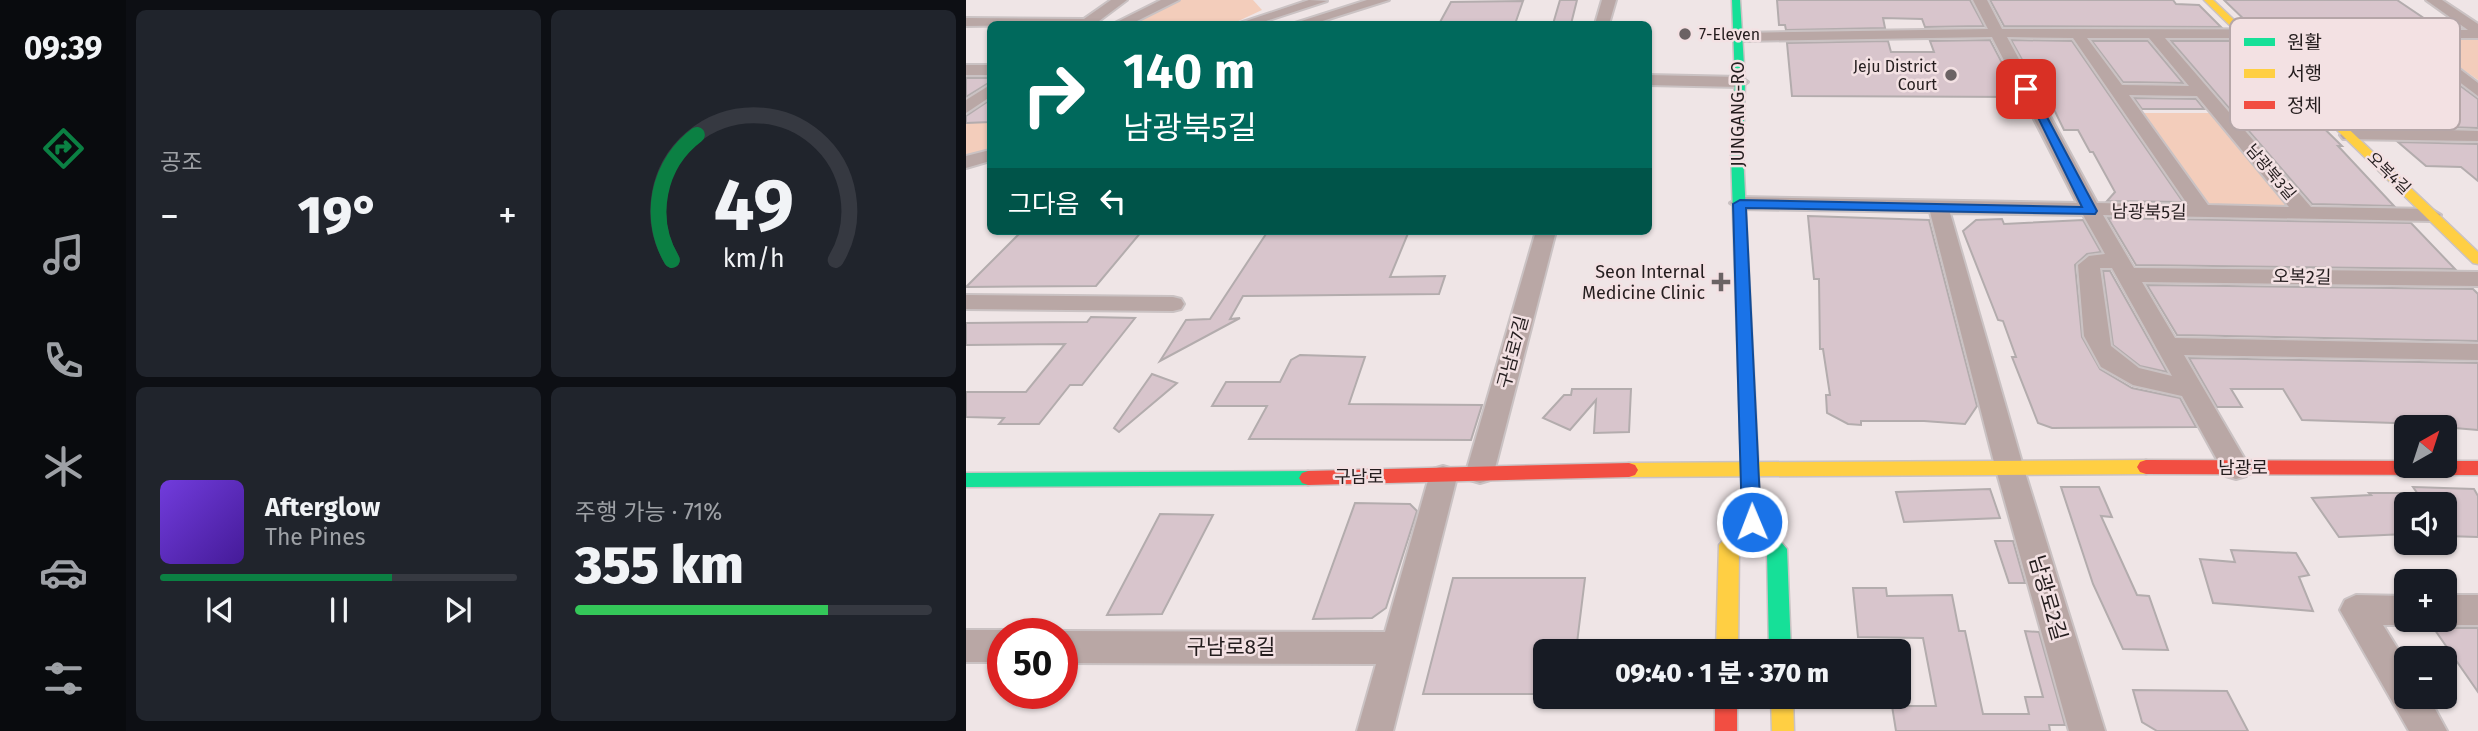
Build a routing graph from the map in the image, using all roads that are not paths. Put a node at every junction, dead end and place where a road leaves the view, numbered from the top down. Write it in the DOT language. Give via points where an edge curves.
graph roads {
  1 [pos="1120,0"];
  2 [pos="1172,0"];
  3 [pos="1324,0"];
  4 [pos="1382,0"];
  5 [pos="1609,0"];
  6 [pos="1736,0"];
  7 [pos="1980,0"];
  8 [pos="2208,0"];
  9 [pos="2433,0"];
  10 [pos="2446,9"];
  11 [pos="2478,9"];
  12 [pos="2459,18"];
  13 [pos="2460,19"];
  14 [pos="1092,21"];
  15 [pos="1126,21"];
  16 [pos="1254,21"];
  17 [pos="1309,21"];
  18 [pos="1603,21"];
  19 [pos="2230,21"];
  20 [pos="966,22"];
  21 [pos="987,22"];
  22 [pos="2076,32"];
  23 [pos="2460,32"];
  24 [pos="2478,32"];
  25 [pos="1995,33"];
  26 [pos="2154,34"];
  27 [pos="2230,35"];
  28 [pos="1739,37"];
  29 [pos="966,70"];
  30 [pos="987,70"];
  31 [pos="2460,77"];
  32 [pos="1652,80"];
  33 [pos="1740,82"];
  34 [pos="2117,90"];
  35 [pos="2203,91"];
  36 [pos="2478,91"];
  37 [pos="987,92"];
  38 [pos="966,108"];
  39 [pos="2230,123"];
  40 [pos="2236,130"];
  41 [pos="2344,130"];
  42 [pos="2435,130"];
  43 [pos="2349,135"];
  44 [pos="2440,135"];
  45 [pos="2478,136"];
  46 [pos="987,157"];
  47 [pos="966,162"];
  48 [pos="1740,204"];
  49 [pos="1939,207"];
  50 [pos="2091,211"];
  51 [pos="2204,213"];
  52 [pos="2306,214"];
  53 [pos="2431,215"];
  54 [pos="1545,235"];
  55 [pos="2478,260"];
  56 [pos="2123,268"];
  57 [pos="2478,279"];
  58 [pos="966,302"];
  59 [pos="1173,304"];
  60 [pos="2167,346"];
  61 [pos="2478,352"];
  62 [pos="2190,387"];
  63 [pos="2009,466"];
  64 [pos="1751,468"];
  65 [pos="2236,468"];
  66 [pos="2478,468"];
  67 [pos="1480,472"];
  68 [pos="1443,477"];
  69 [pos="966,480"];
  70 [pos="1752,522"];
  71 [pos="2394,610"];
  72 [pos="2457,610"];
  73 [pos="2478,610"];
  74 [pos="1727,639"];
  75 [pos="1780,639"];
  76 [pos="966,646"];
  77 [pos="987,646"];
  78 [pos="1078,647"];
  79 [pos="1399,648"];
  80 [pos="2394,673"];
  81 [pos="1726,709"];
  82 [pos="1782,709"];
  83 [pos="2416,709"];
  84 [pos="1375,731"];
  85 [pos="1726,731"];
  86 [pos="1783,731"];
  87 [pos="2087,731"];
  88 [pos="2429,731"];
  1 -- 14 [label="street"];
  2 -- 15 [label="street"];
  3 -- 16 [label="street"];
  4 -- 17 [label="street"];
  5 -- 18 [label="street"];
  6 -- 28 [label="main road, JUNGANG-RO"];
  7 -- 25 [label="street"];
  8 -- 19 [label="main road, 오복4길"];
  9 -- 10 [label="street"];
  10 -- 11 [label="street"];
  10 -- 12 [label="street"];
  13 -- 24 [label="street"];
  20 -- 21 [label="street"];
  22 -- 25 [label="street"];
  22 -- 26 [label="street"];
  22 -- 34 [label="street"];
  23 -- 24 [label="street"];
  25 -- 28 [label="street"];
  25 -- 50 [label="street"];
  26 -- 27 [label="street"];
  26 -- 35 [label="street, 남광북3길"];
  28 -- 33 [label="main road, JUNGANG-RO"];
  29 -- 30 [label="street"];
  31 -- 36 [label="street"];
  32 -- 33 [label="street"];
  33 -- 48 [label="main road, JUNGANG-RO"];
  34 -- 35 [label="street"];
  34 -- 51 [label="street"];
  35 -- 39 [label="street, 남광북3길"];
  37 -- 38 [label="street"];
  40 -- 52 [label="street, 남광북3길"];
  41 -- 43 [label="main road, 오복4길"];
  42 -- 44 [label="street"];
  43 -- 44 [label="street"];
  43 -- 53 [label="main road, 오복4길"];
  44 -- 45 [label="street"];
  46 -- 47 [label="street"];
  48 -- 49 [label="street, 남광북5길"];
  48 -- 64 [label="main road, JUNGANG-RO"];
  49 -- 50 [label="street, 남광북5길"];
  49 -- 63 [label="street"];
  50 -- 51 [label="street, 남광북5길"];
  50 -- 56 [label="street"];
  51 -- 52 [label="street, 남광북5길"];
  52 -- 53 [label="street, 남광북5길"];
  53 -- 55 [label="main road, 오복4길"];
  54 -- 67 [label="street, 구남로7길"];
  56 -- 57 [label="street, 오복2길"];
  56 -- 60 [label="street"];
  56 -- 62 [label="street, 오복2길" via="2097,261 2089,265 2101,350 2143,380"];
  58 -- 59 [label="street"];
  60 -- 61 [label="street"];
  60 -- 62 [label="street"];
  62 -- 65 [label="street"];
  63 -- 64 [label="main road, 남광로"];
  63 -- 65 [label="main road, 남광로"];
  63 -- 87 [label="street, 남광로2길"];
  64 -- 67 [label="main road, 구남로"];
  64 -- 70 [label="main road, JUNGANG-RO"];
  65 -- 66 [label="main road, 남광로"];
  67 -- 68 [label="main road, 구남로"];
  68 -- 69 [label="main road, 구남로"];
  68 -- 79 [label="street"];
  70 -- 74 [label="main road" via="1729,545"];
  70 -- 75 [label="main road" via="1777,549"];
  71 -- 80 [label="street" via="2356,610"];
  72 -- 73 [label="street"];
  76 -- 77 [label="street"];
  78 -- 79 [label="street, 구남로8길"];
  79 -- 84 [label="street"];
  81 -- 85 [label="main road"];
  82 -- 86 [label="main road"];
  83 -- 88 [label="street"];
}
